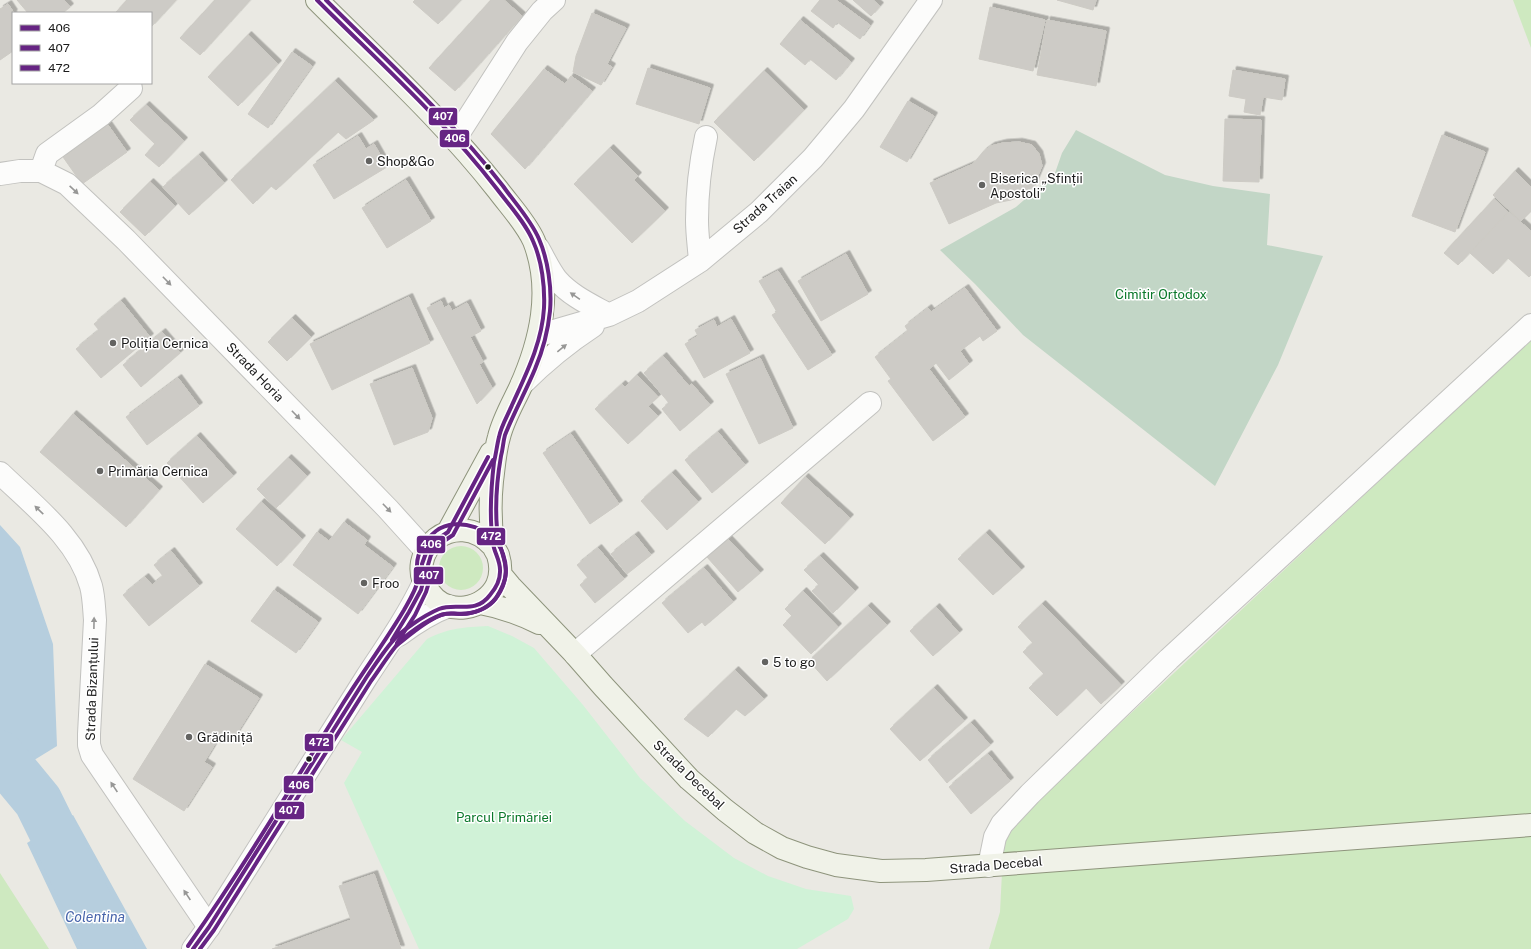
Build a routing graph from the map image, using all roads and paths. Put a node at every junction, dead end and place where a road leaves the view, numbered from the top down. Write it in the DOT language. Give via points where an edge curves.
graph roads {
  1 [pos="317,0"];
  2 [pos="554,0"];
  3 [pos="932,0"];
  4 [pos="131,88"];
  5 [pos="706,137"];
  6 [pos="455,139"];
  7 [pos="41,171"];
  8 [pos="0,174"];
  9 [pos="533,240"];
  10 [pos="700,261"];
  11 [pos="609,315"];
  12 [pos="1531,325"];
  13 [pos="540,334"];
  14 [pos="522,384"];
  15 [pos="870,403"];
  16 [pos="499,436"];
  17 [pos="0,473"];
  18 [pos="448,532"];
  19 [pos="493,546"];
  20 [pos="426,551"];
  21 [pos="500,574"];
  22 [pos="424,582"];
  23 [pos="480,603"];
  24 [pos="449,606"];
  25 [pos="557,634"];
  26 [pos="392,640"];
  27 [pos="576,654"];
  28 [pos="1531,825"];
  29 [pos="989,866"];
  30 [pos="209,927"];
  31 [pos="193,949"];
  1 -- 6 [label="main road"];
  2 -- 6 [label="street" via="517,42"];
  3 -- 10 [label="street, Strada Traian" via="854,109 813,158 759,212"];
  4 -- 7 [label="street" via="101,115 47,154"];
  5 -- 10 [label="street" via="700,164 697,206"];
  6 -- 9 [label="main road" via="518,216"];
  7 -- 8 [label="street"];
  7 -- 20 [label="street, Strada Horia, one-way" via="67,184 126,240"];
  11 -- 9 [label="street, one-way" via="569,291 557,280"];
  9 -- 13 [label="main road" via="543,283 544,308"];
  10 -- 11 [label="street, Strada Traian" via="638,301"];
  11 -- 13 [label="street, Strada Traian"];
  14 -- 11 [label="street, one-way" via="544,362"];
  12 -- 29 [label="street" via="1168,660 1030,794 1002,824 995,837"];
  13 -- 14 [label="main road"];
  14 -- 16 [label="main road"];
  15 -- 27 [label="street"];
  16 -- 18 [label="main road"];
  16 -- 19 [label="main road" via="492,481"];
  30 -- 17 [label="street, Strada Bizanțului, one-way" via="92,755 89,734 95,620 94,601 85,570 74,550 54,524"];
  18 -- 19 [label="main road" via="457,530 476,533"];
  18 -- 20 [label="main road" via="439,536"];
  19 -- 21 [label="main road" via="500,563"];
  20 -- 22 [label="main road" via="422,571"];
  21 -- 23 [label="main road" via="494,591"];
  21 -- 25 [label="main road, Strada Decebal"];
  22 -- 24 [label="main road" via="435,598"];
  22 -- 26 [label="street"];
  23 -- 24 [label="main road" via="472,607"];
  23 -- 25 [label="main road, Strada Decebal" via="514,611"];
  24 -- 26 [label="street" via="422,618"];
  25 -- 27 [label="main road, Strada Decebal"];
  26 -- 30 [label="street"];
  27 -- 29 [label="main road, Strada Decebal" via="689,779 725,810 782,848 836,865 881,871"];
  28 -- 29 [label="main road, Strada Decebal"];
  30 -- 31 [label="street"];
}
